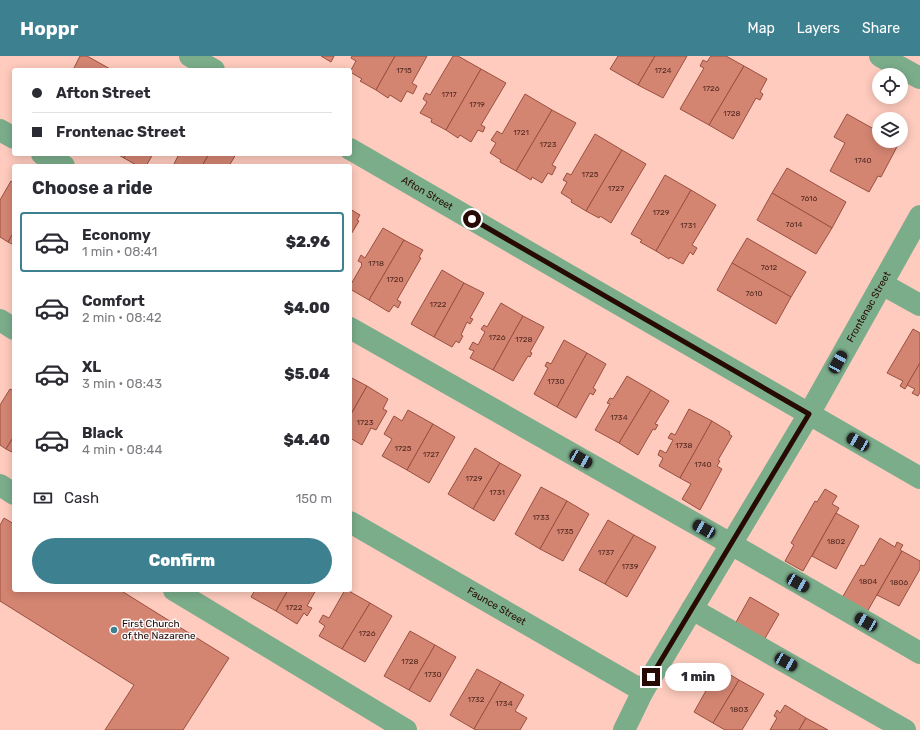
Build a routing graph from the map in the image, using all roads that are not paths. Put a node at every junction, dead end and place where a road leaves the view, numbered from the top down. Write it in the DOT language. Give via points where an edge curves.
graph roads {
  1 [pos="190,56"];
  2 [pos="880,56"];
  3 [pos="211,68"];
  4 [pos="920,78"];
  5 [pos="0,130"];
  6 [pos="12,137"];
  7 [pos="352,150"];
  8 [pos="46,156"];
  9 [pos="60,164"];
  10 [pos="920,216"];
  11 [pos="882,284"];
  12 [pos="920,305"];
  13 [pos="0,320"];
  14 [pos="12,327"];
  15 [pos="352,329"];
  16 [pos="809,414"];
  17 [pos="920,478"];
  18 [pos="0,485"];
  19 [pos="12,493"];
  20 [pos="352,523"];
  21 [pos="731,544"];
  22 [pos="177,592"];
  23 [pos="692,609"];
  24 [pos="920,653"];
  25 [pos="643,691"];
  26 [pos="406,730"];
  27 [pos="624,730"];
  28 [pos="905,730"];
  1 -- 3 [label="street"];
  2 -- 4 [label="street"];
  5 -- 6 [label="street"];
  7 -- 16 [label="street, Afton Street"];
  8 -- 9 [label="street"];
  10 -- 11 [label="street, Frontenac Street"];
  11 -- 12 [label="street"];
  11 -- 16 [label="street, Frontenac Street"];
  13 -- 14 [label="street"];
  15 -- 21 [label="street"];
  16 -- 17 [label="street, Afton Street"];
  16 -- 21 [label="street, Frontenac Street"];
  18 -- 19 [label="street"];
  20 -- 25 [label="street, Faunce Street"];
  21 -- 23 [label="street, Frontenac Street"];
  21 -- 24 [label="street"];
  22 -- 26 [label="street"];
  23 -- 25 [label="street, Frontenac Street"];
  23 -- 28 [label="street"];
  25 -- 27 [label="street, Frontenac Street"];
}
